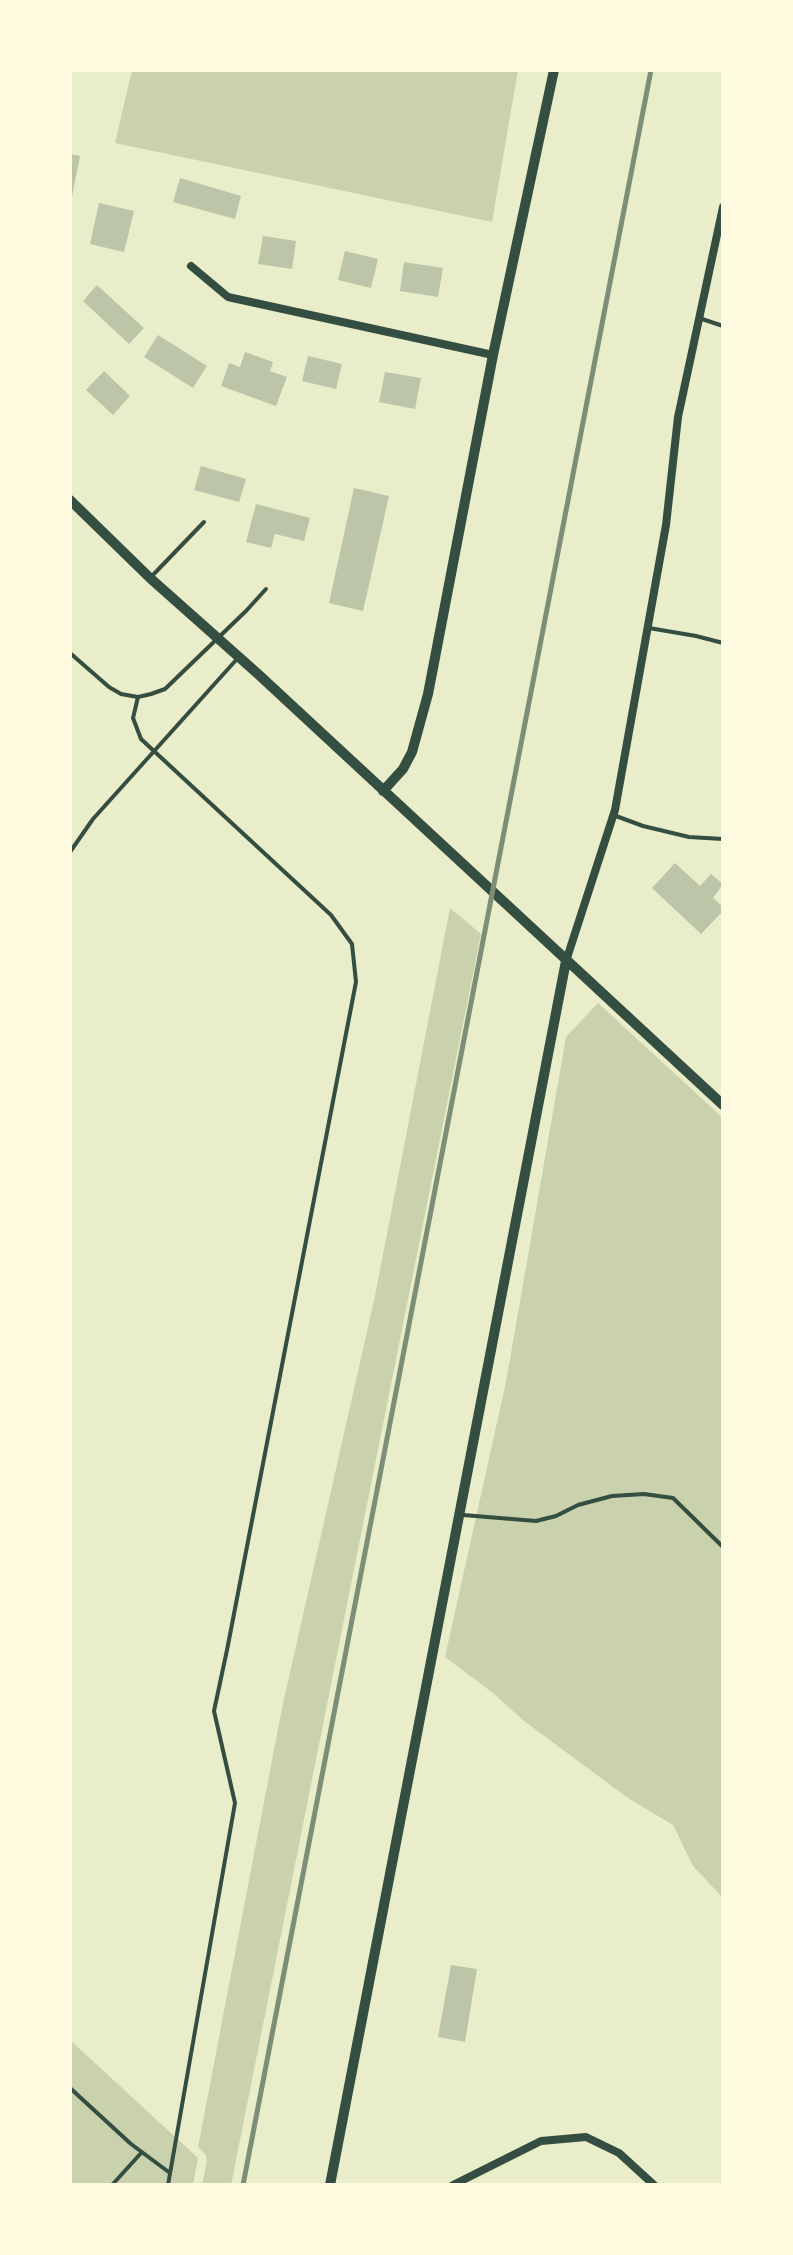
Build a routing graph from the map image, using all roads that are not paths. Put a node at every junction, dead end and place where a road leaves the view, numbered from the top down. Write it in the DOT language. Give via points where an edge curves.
graph roads {
  1 [pos="554,70"];
  2 [pos="723,207"];
  3 [pos="192,266"];
  4 [pos="700,318"];
  5 [pos="723,326"];
  6 [pos="493,356"];
  7 [pos="70,500"];
  8 [pos="204,522"];
  9 [pos="150,578"];
  10 [pos="266,589"];
  11 [pos="647,628"];
  12 [pos="216,637"];
  13 [pos="723,643"];
  14 [pos="70,653"];
  15 [pos="239,657"];
  16 [pos="138,697"];
  17 [pos="154,750"];
  18 [pos="383,790"];
  19 [pos="614,815"];
  20 [pos="723,839"];
  21 [pos="70,852"];
  22 [pos="566,961"];
  23 [pos="723,1105"];
  24 [pos="458,1515"];
  25 [pos="723,1546"];
  26 [pos="70,2088"];
  27 [pos="142,2152"];
  28 [pos="170,2172"];
  29 [pos="112,2185"];
  30 [pos="168,2185"];
  31 [pos="330,2185"];
  32 [pos="452,2185"];
  33 [pos="654,2185"];
  1 -- 6 [label="street"];
  2 -- 4 [label="street"];
  3 -- 6 [label="street" via="228,298"];
  4 -- 5 [label="lane"];
  4 -- 11 [label="street" via="678,417"];
  6 -- 18 [label="street" via="428,694 412,752"];
  7 -- 9 [label="street"];
  8 -- 9 [label="lane"];
  9 -- 12 [label="street"];
  10 -- 12 [label="lane"];
  11 -- 13 [label="lane"];
  11 -- 19 [label="street"];
  12 -- 15 [label="street"];
  12 -- 16 [label="lane" via="165,689"];
  14 -- 16 [label="lane" via="109,687"];
  15 -- 17 [label="lane"];
  15 -- 18 [label="street"];
  16 -- 17 [label="lane" via="136,728"];
  17 -- 21 [label="lane"];
  17 -- 28 [label="lane" via="331,915 352,944 356,982 214,1711 236,1802"];
  18 -- 22 [label="street"];
  19 -- 20 [label="lane" via="689,837"];
  19 -- 22 [label="street"];
  22 -- 23 [label="street"];
  22 -- 24 [label="street"];
  24 -- 25 [label="lane" via="536,1521 612,1496 644,1494 673,1498"];
  24 -- 31 [label="street"];
  26 -- 27 [label="lane"];
  27 -- 28 [label="lane"];
  27 -- 29 [label="lane"];
  28 -- 30 [label="lane"];
  32 -- 33 [label="street" via="541,2141 586,2137 619,2153"];
}
